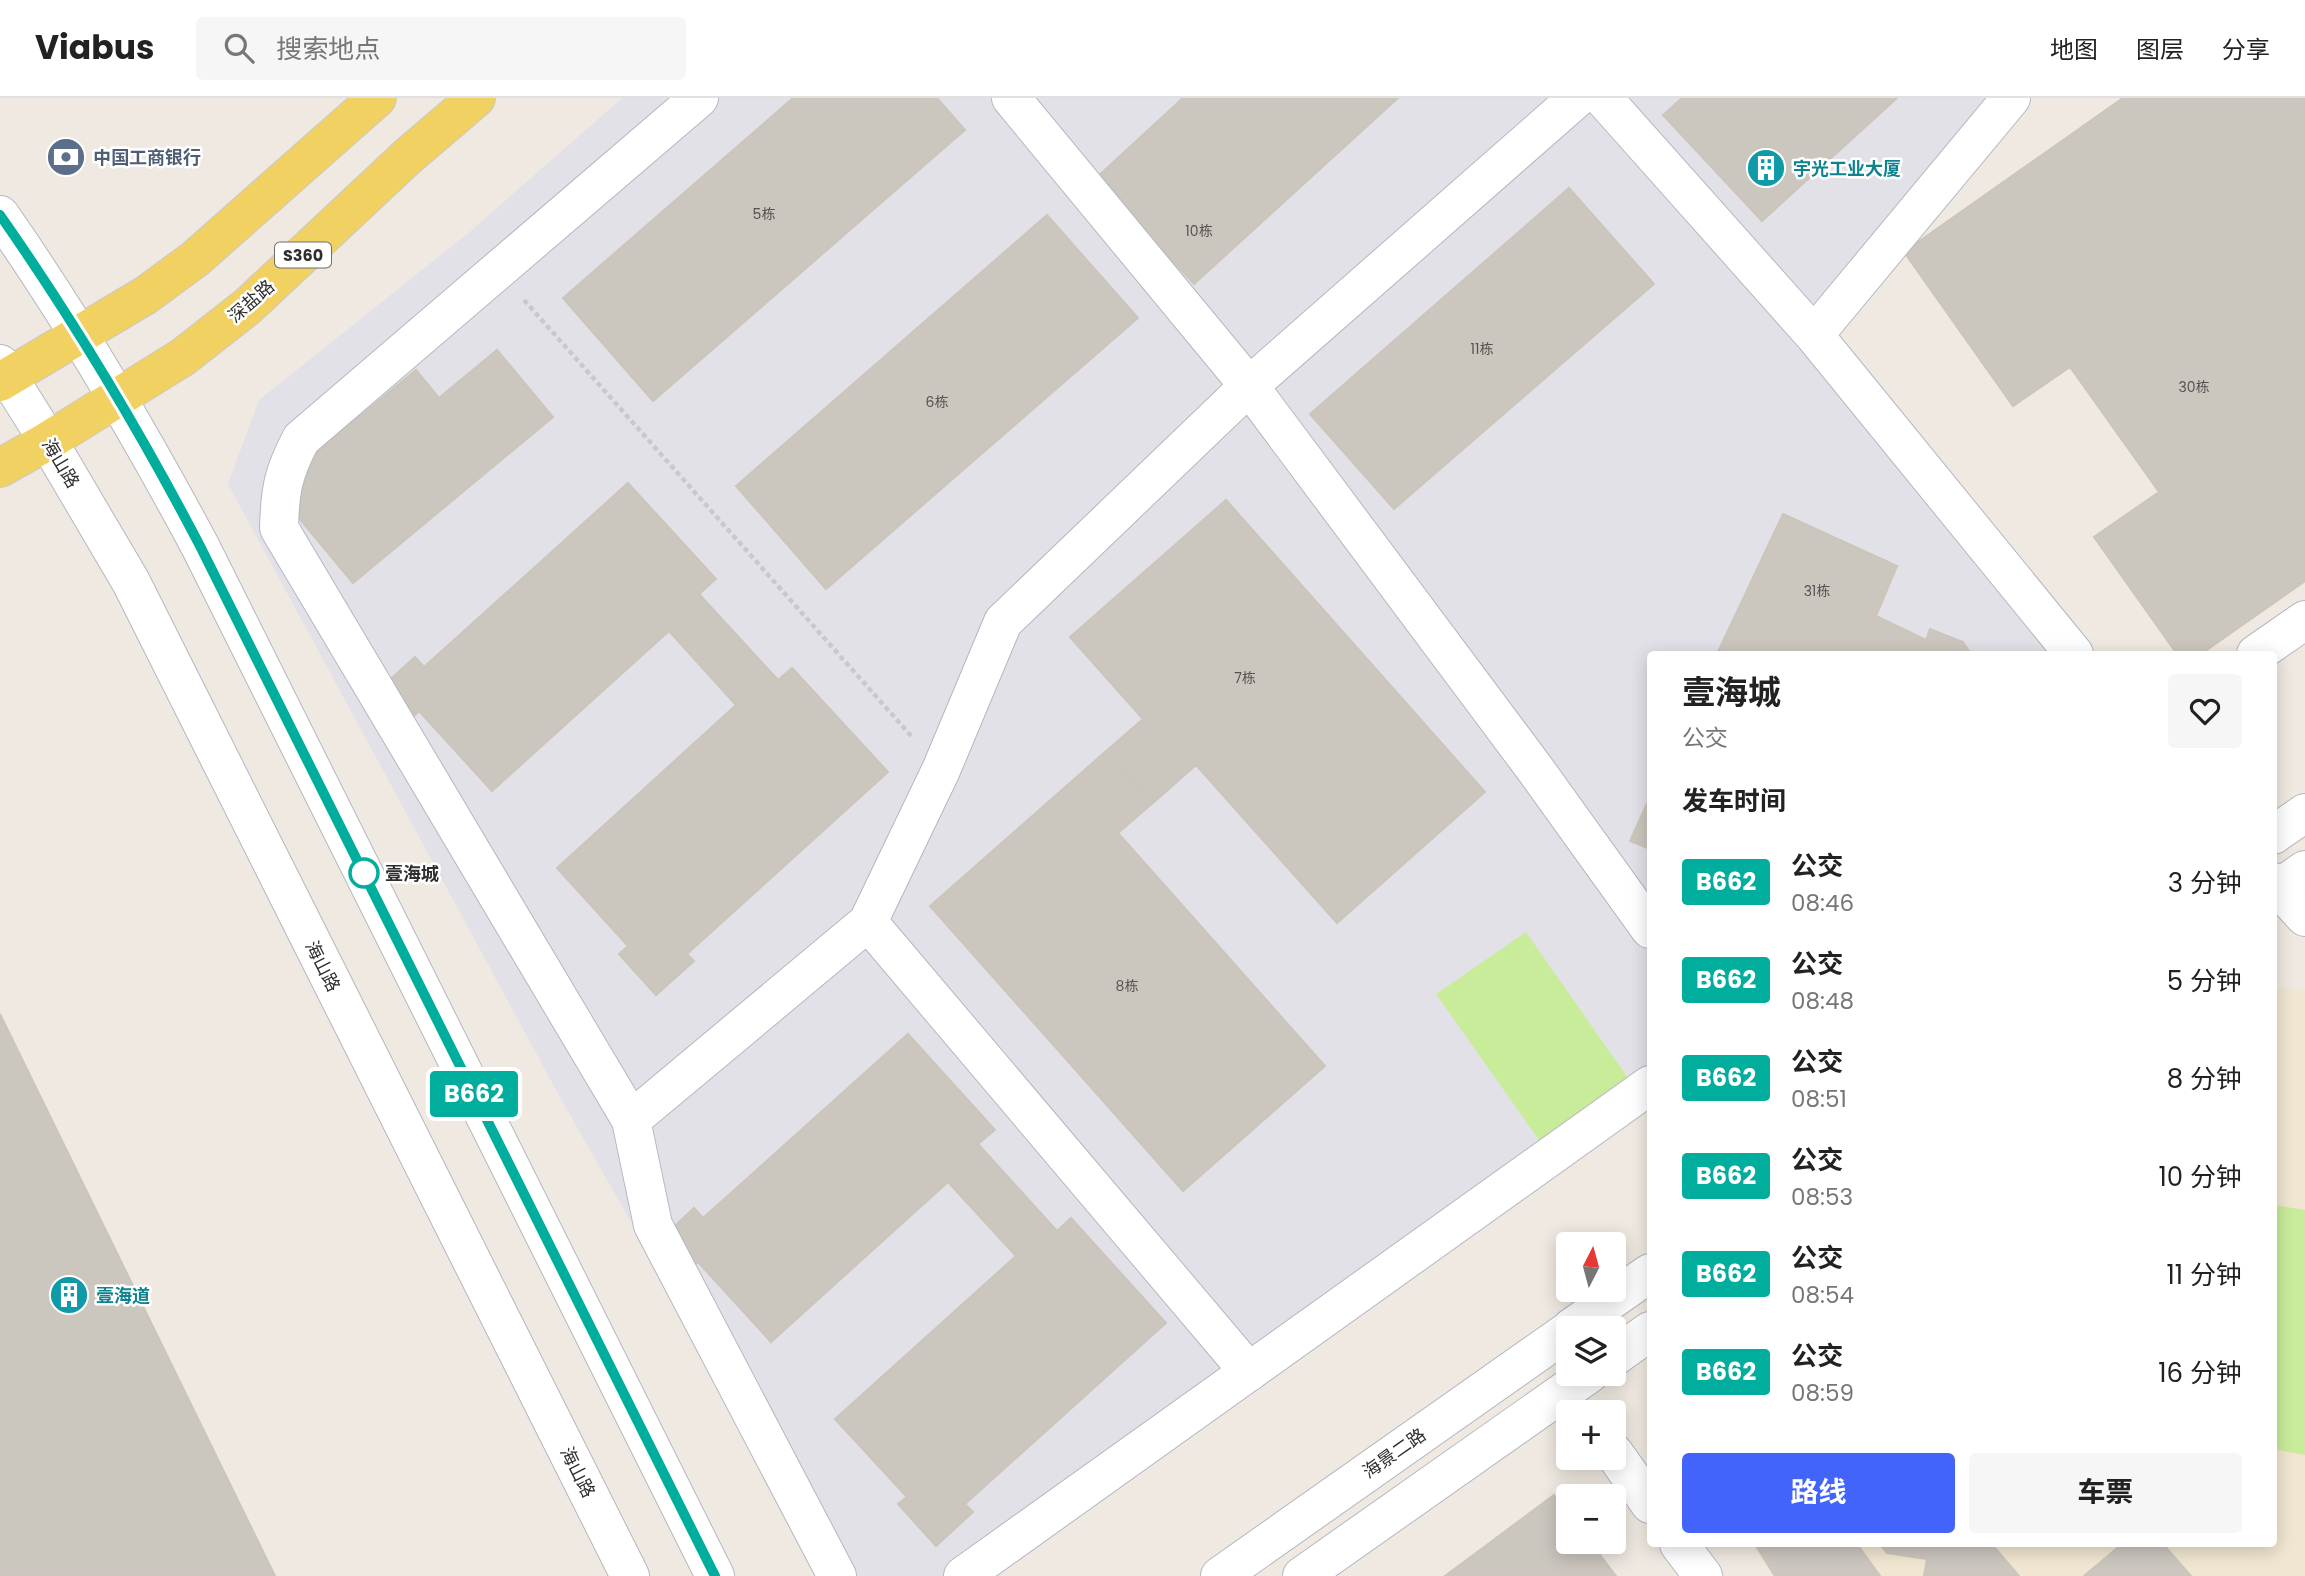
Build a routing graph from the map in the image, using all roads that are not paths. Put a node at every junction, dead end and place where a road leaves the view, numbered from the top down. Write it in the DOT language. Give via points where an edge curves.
graph roads {
  1 [pos="377,98"];
  2 [pos="475,98"];
  3 [pos="699,98"];
  4 [pos="1011,98"];
  5 [pos="1577,98"];
  6 [pos="1603,98"];
  7 [pos="2011,98"];
  8 [pos="0,215"];
  9 [pos="79,335"];
  10 [pos="1814,335"];
  11 [pos="3,374"];
  12 [pos="1249,386"];
  13 [pos="118,397"];
  14 [pos="48,441"];
  15 [pos="0,468"];
  16 [pos="2305,620"];
  17 [pos="2072,651"];
  18 [pos="2260,651"];
  19 [pos="2305,813"];
  20 [pos="2277,832"];
  21 [pos="2283,883"];
  22 [pos="2305,917"];
  23 [pos="868,922"];
  24 [pos="1647,925"];
  25 [pos="1647,1087"];
  26 [pos="631,1120"];
  27 [pos="1647,1275"];
  28 [pos="1589,1316"];
  29 [pos="1647,1333"];
  30 [pos="1556,1339"];
  31 [pos="1626,1348"];
  32 [pos="1249,1372"];
  33 [pos="1580,1392"];
  34 [pos="1626,1470"];
  35 [pos="1647,1500"];
  36 [pos="1681,1547"];
  37 [pos="630,1576"];
  38 [pos="715,1576"];
  39 [pos="837,1576"];
  40 [pos="963,1576"];
  41 [pos="1220,1576"];
  42 [pos="1302,1576"];
  43 [pos="1703,1576"];
  1 -- 9 [label="main road" via="195,258 146,295"];
  2 -- 13 [label="main road, 深盐路 / S360" via="248,306 183,357"];
  3 -- 26 [label="street" via="301,439 287,466 280,498 279,528"];
  4 -- 12 [label="street"];
  5 -- 12 [label="street"];
  6 -- 10 [label="street"];
  7 -- 10 [label="street"];
  8 -- 9 [label="street"];
  9 -- 11 [label="main road"];
  9 -- 13 [label="street"];
  10 -- 17 [label="street"];
  11 -- 14 [label="street, 海山路"];
  12 -- 23 [label="street" via="1003,622 942,770"];
  12 -- 24 [label="street"];
  13 -- 14 [label="main road, 深盐路 / S360"];
  13 -- 38 [label="street" via="206,558"];
  14 -- 15 [label="main road, 深盐路 / S360"];
  14 -- 37 [label="street, 海山路" via="131,582"];
  16 -- 18 [label="street"];
  19 -- 20 [label="street"];
  21 -- 22 [label="street"];
  23 -- 26 [label="street"];
  23 -- 32 [label="street"];
  25 -- 32 [label="street"];
  26 -- 39 [label="street" via="653,1225"];
  27 -- 28 [label="street, 海景二路"];
  29 -- 31 [label="street"];
  30 -- 41 [label="street, 海景二路"];
  32 -- 40 [label="street"];
  33 -- 42 [label="street"];
  34 -- 35 [label="street"];
  36 -- 43 [label="street"];
}
